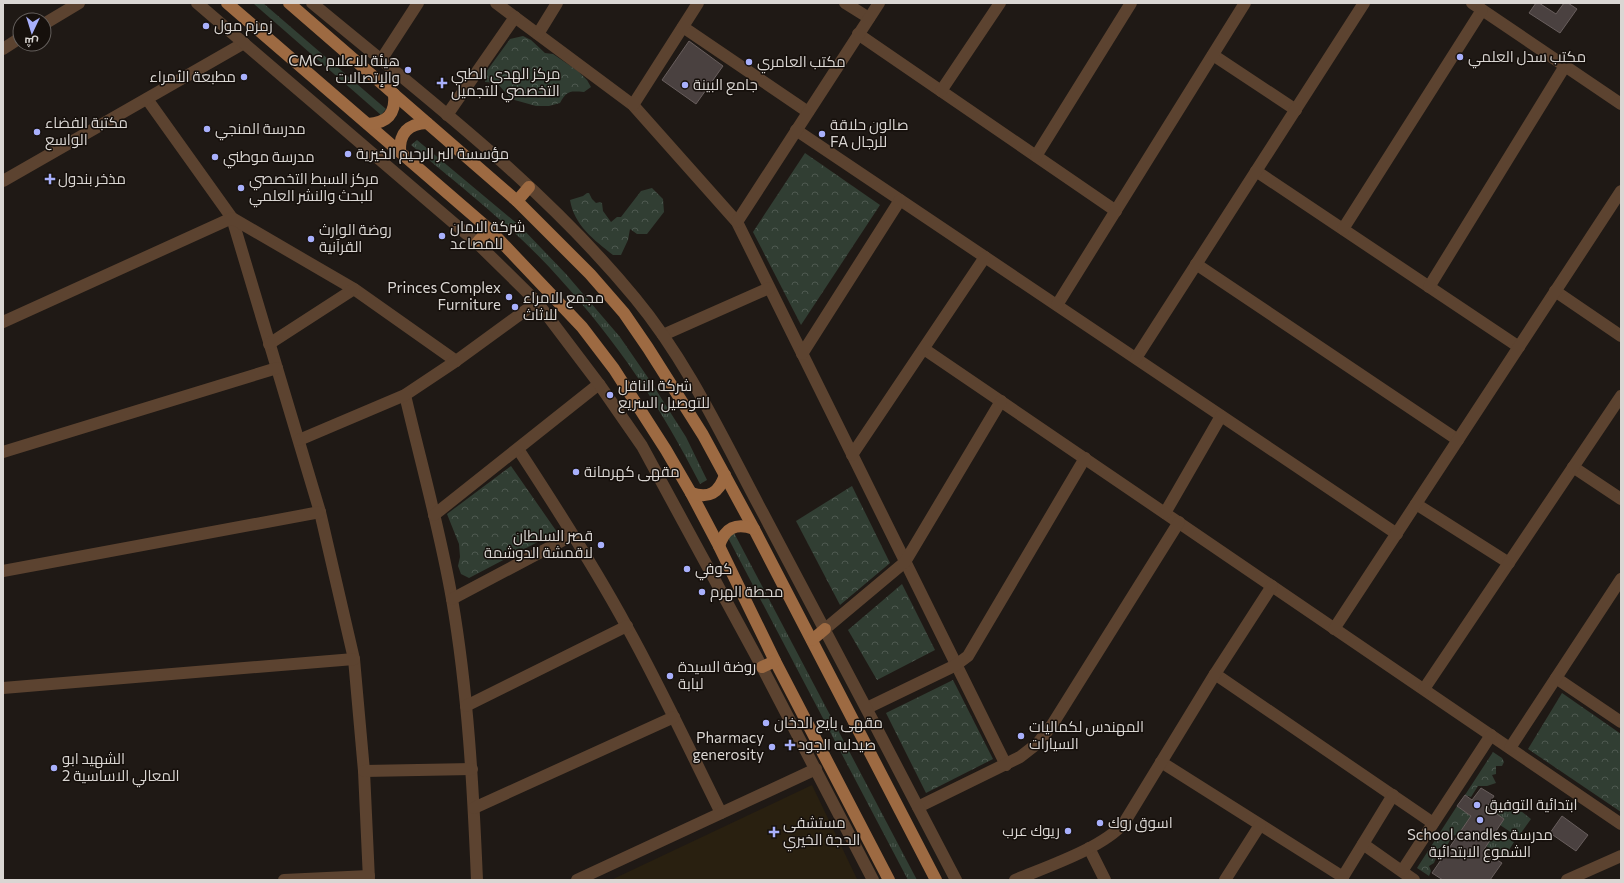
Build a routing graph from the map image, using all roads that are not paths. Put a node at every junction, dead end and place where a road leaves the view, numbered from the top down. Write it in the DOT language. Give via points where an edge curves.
graph roads {
  1 [pos="79,3"];
  2 [pos="197,3"];
  3 [pos="227,3"];
  4 [pos="312,3"];
  5 [pos="418,3"];
  6 [pos="496,3"];
  7 [pos="557,3"];
  8 [pos="698,3"];
  9 [pos="845,3"];
  10 [pos="879,3"];
  11 [pos="1000,3"];
  12 [pos="1131,3"];
  13 [pos="1245,3"];
  14 [pos="1364,3"];
  15 [pos="293,6"];
  16 [pos="1477,6"];
  17 [pos="516,17"];
  18 [pos="869,18"];
  19 [pos="52,19"];
  20 [pos="683,26"];
  21 [pos="538,34"];
  22 [pos="858,34"];
  23 [pos="12,43"];
  24 [pos="244,44"];
  25 [pos="3,49"];
  26 [pos="1213,55"];
  27 [pos="381,60"];
  28 [pos="1566,66"];
  29 [pos="941,91"];
  30 [pos="394,94"];
  31 [pos="147,99"];
  32 [pos="1621,104"];
  33 [pos="633,105"];
  34 [pos="1296,110"];
  35 [pos="808,112"];
  36 [pos="447,115"];
  37 [pos="427,123"];
  38 [pos="368,124"];
  39 [pos="796,130"];
  40 [pos="400,152"];
  41 [pos="1036,156"];
  42 [pos="1256,171"];
  43 [pos="5,175"];
  44 [pos="530,187"];
  45 [pos="1621,191"];
  46 [pos="900,200"];
  47 [pos="517,201"];
  48 [pos="1617,206"];
  49 [pos="1116,211"];
  50 [pos="232,218"];
  51 [pos="737,222"];
  52 [pos="489,229"];
  53 [pos="1343,229"];
  54 [pos="476,243"];
  55 [pos="985,257"];
  56 [pos="1196,264"];
  57 [pos="1429,287"];
  58 [pos="769,288"];
  59 [pos="354,289"];
  60 [pos="1555,291"];
  61 [pos="537,302"];
  62 [pos="1056,305"];
  63 [pos="3,322"];
  64 [pos="663,335"];
  65 [pos="1621,336"];
  66 [pos="269,344"];
  67 [pos="1519,347"];
  68 [pos="924,348"];
  69 [pos="802,354"];
  70 [pos="1136,358"];
  71 [pos="456,362"];
  72 [pos="277,368"];
  73 [pos="599,384"];
  74 [pos="405,395"];
  75 [pos="1621,396"];
  76 [pos="1001,401"];
  77 [pos="1221,416"];
  78 [pos="299,440"];
  79 [pos="1458,440"];
  80 [pos="518,449"];
  81 [pos="3,452"];
  82 [pos="852,455"];
  83 [pos="1085,458"];
  84 [pos="1573,467"];
  85 [pos="725,475"];
  86 [pos="690,493"];
  87 [pos="1621,499"];
  88 [pos="1416,504"];
  89 [pos="320,512"];
  90 [pos="1165,513"];
  91 [pos="434,516"];
  92 [pos="1179,522"];
  93 [pos="754,529"];
  94 [pos="1397,534"];
  95 [pos="573,535"];
  96 [pos="719,546"];
  97 [pos="905,562"];
  98 [pos="1509,563"];
  99 [pos="3,571"];
  100 [pos="1621,579"];
  101 [pos="1272,586"];
  102 [pos="1617,594"];
  103 [pos="452,599"];
  104 [pos="627,626"];
  105 [pos="825,629"];
  106 [pos="1334,629"];
  107 [pos="812,640"];
  108 [pos="354,659"];
  109 [pos="775,661"];
  110 [pos="956,665"];
  111 [pos="762,667"];
  112 [pos="1215,674"];
  113 [pos="1556,678"];
  114 [pos="3,688"];
  115 [pos="1424,690"];
  116 [pos="466,706"];
  117 [pos="867,708"];
  118 [pos="674,717"];
  119 [pos="1621,722"];
  120 [pos="1491,735"];
  121 [pos="1510,748"];
  122 [pos="1161,762"];
  123 [pos="1006,765"];
  124 [pos="472,769"];
  125 [pos="816,769"];
  126 [pos="364,771"];
  127 [pos="1393,795"];
  128 [pos="918,807"];
  129 [pos="474,808"];
  130 [pos="721,813"];
  131 [pos="1433,823"];
  132 [pos="1621,824"];
  133 [pos="1260,825"];
  134 [pos="1363,844"];
  135 [pos="1089,848"];
  136 [pos="1621,856"];
  137 [pos="1402,871"];
  138 [pos="369,878"];
  139 [pos="1342,878"];
  140 [pos="284,880"];
  141 [pos="477,880"];
  142 [pos="577,880"];
  143 [pos="873,880"];
  144 [pos="889,880"];
  145 [pos="936,880"];
  146 [pos="956,880"];
  147 [pos="1015,880"];
  148 [pos="1105,880"];
  149 [pos="1225,880"];
  150 [pos="1414,880"];
  151 [pos="1567,880"];
  1 -- 19 [label="street"];
  2 -- 24 [label="street"];
  3 -- 38 [label="main road"];
  4 -- 27 [label="street"];
  5 -- 27 [label="street"];
  6 -- 17 [label="street"];
  7 -- 21 [label="street"];
  8 -- 20 [label="street"];
  9 -- 18 [label="street"];
  10 -- 18 [label="street"];
  11 -- 29 [label="street"];
  12 -- 41 [label="street"];
  13 -- 26 [label="street"];
  14 -- 34 [label="street"];
  15 -- 30 [label="main road"];
  16 -- 28 [label="street"];
  16 -- 53 [label="street"];
  17 -- 21 [label="street"];
  17 -- 36 [label="street"];
  18 -- 22 [label="street"];
  20 -- 33 [label="street"];
  20 -- 35 [label="street"];
  21 -- 33 [label="street"];
  22 -- 29 [label="street"];
  22 -- 35 [label="street"];
  23 -- 25 [label="street"];
  24 -- 31 [label="street"];
  24 -- 54 [label="street"];
  26 -- 34 [label="street"];
  26 -- 49 [label="street"];
  27 -- 36 [label="street"];
  28 -- 32 [label="street"];
  28 -- 57 [label="street"];
  29 -- 41 [label="street"];
  30 -- 37 [label="main road"];
  30 -- 38 [label="main road" via="395,104 386,119 377,124"];
  31 -- 43 [label="street"];
  31 -- 50 [label="street"];
  33 -- 51 [label="street"];
  34 -- 42 [label="street"];
  35 -- 39 [label="street"];
  36 -- 44 [label="street"];
  37 -- 40 [label="main road" via="409,127 400,143"];
  37 -- 47 [label="main road"];
  38 -- 40 [label="main road"];
  39 -- 46 [label="street"];
  39 -- 51 [label="street"];
  40 -- 52 [label="main road"];
  41 -- 49 [label="street"];
  42 -- 53 [label="street"];
  42 -- 56 [label="street"];
  44 -- 47 [label="main road"];
  44 -- 64 [label="street" via="578,232 636,299"];
  45 -- 48 [label="street"];
  46 -- 55 [label="street"];
  46 -- 69 [label="street"];
  47 -- 85 [label="main road" via="590,274 624,313 690,415"];
  48 -- 60 [label="street"];
  49 -- 62 [label="street"];
  50 -- 59 [label="street"];
  50 -- 63 [label="street"];
  50 -- 66 [label="street"];
  51 -- 58 [label="street"];
  52 -- 54 [label="main road"];
  52 -- 86 [label="main road" via="582,328 614,369 666,450"];
  53 -- 57 [label="street"];
  54 -- 61 [label="street"];
  55 -- 62 [label="street"];
  55 -- 68 [label="street"];
  56 -- 70 [label="street"];
  56 -- 79 [label="street"];
  57 -- 67 [label="street"];
  58 -- 64 [label="street"];
  58 -- 69 [label="street"];
  59 -- 66 [label="street"];
  59 -- 71 [label="street"];
  60 -- 65 [label="street"];
  60 -- 67 [label="street"];
  61 -- 71 [label="street"];
  61 -- 73 [label="street"];
  62 -- 70 [label="street"];
  64 -- 105 [label="street" via="698,391"];
  66 -- 72 [label="street"];
  67 -- 79 [label="street"];
  68 -- 76 [label="street"];
  68 -- 82 [label="street"];
  69 -- 82 [label="street"];
  70 -- 77 [label="street"];
  71 -- 74 [label="street"];
  72 -- 78 [label="street"];
  72 -- 81 [label="street"];
  73 -- 80 [label="street"];
  73 -- 111 [label="street" via="642,446"];
  74 -- 78 [label="street"];
  74 -- 91 [label="street"];
  75 -- 84 [label="street"];
  76 -- 83 [label="street"];
  76 -- 97 [label="street"];
  77 -- 90 [label="street"];
  77 -- 94 [label="street"];
  78 -- 89 [label="street"];
  79 -- 88 [label="street"];
  80 -- 91 [label="street"];
  80 -- 95 [label="street"];
  82 -- 97 [label="street"];
  83 -- 90 [label="street"];
  83 -- 110 [label="street" via="972,650"];
  84 -- 87 [label="street"];
  84 -- 98 [label="street"];
  85 -- 86 [label="main road" via="716,491 699,496"];
  85 -- 93 [label="main road"];
  86 -- 96 [label="main road"];
  88 -- 94 [label="street"];
  88 -- 98 [label="street"];
  89 -- 99 [label="street"];
  89 -- 108 [label="street"];
  90 -- 92 [label="street"];
  91 -- 103 [label="street"];
  92 -- 101 [label="street"];
  92 -- 123 [label="street" via="1046,735 1030,751"];
  93 -- 96 [label="main road" via="736,526 722,537"];
  93 -- 107 [label="main road"];
  94 -- 106 [label="street"];
  95 -- 103 [label="street"];
  95 -- 104 [label="street"];
  96 -- 109 [label="main road"];
  97 -- 105 [label="street"];
  97 -- 110 [label="street"];
  98 -- 115 [label="street"];
  100 -- 102 [label="street"];
  101 -- 106 [label="street"];
  101 -- 112 [label="street"];
  102 -- 113 [label="street"];
  103 -- 116 [label="street"];
  104 -- 116 [label="street"];
  104 -- 118 [label="street"];
  105 -- 107 [label="main road"];
  105 -- 117 [label="street"];
  106 -- 115 [label="street"];
  107 -- 145 [label="main road"];
  108 -- 114 [label="street"];
  108 -- 126 [label="street"];
  109 -- 111 [label="main road"];
  109 -- 144 [label="main road"];
  110 -- 117 [label="street"];
  110 -- 123 [label="street"];
  111 -- 125 [label="street"];
  112 -- 122 [label="street"];
  112 -- 127 [label="street"];
  113 -- 119 [label="street"];
  113 -- 121 [label="street"];
  115 -- 120 [label="street"];
  116 -- 124 [label="street"];
  117 -- 128 [label="street"];
  118 -- 129 [label="street"];
  118 -- 130 [label="street"];
  120 -- 121 [label="street"];
  120 -- 131 [label="street"];
  121 -- 132 [label="street"];
  122 -- 133 [label="street"];
  122 -- 135 [label="street" via="1124,823"];
  123 -- 128 [label="street"];
  124 -- 126 [label="street"];
  124 -- 129 [label="street"];
  125 -- 130 [label="street"];
  125 -- 143 [label="street"];
  126 -- 138 [label="street"];
  127 -- 131 [label="street"];
  127 -- 134 [label="street"];
  128 -- 146 [label="street"];
  129 -- 141 [label="street"];
  130 -- 142 [label="street"];
  131 -- 137 [label="street"];
  133 -- 139 [label="street"];
  133 -- 149 [label="street"];
  134 -- 137 [label="street"];
  134 -- 139 [label="street"];
  135 -- 147 [label="street"];
  135 -- 148 [label="street"];
  136 -- 151 [label="street"];
  137 -- 150 [label="street"];
  138 -- 140 [label="street"];
}
